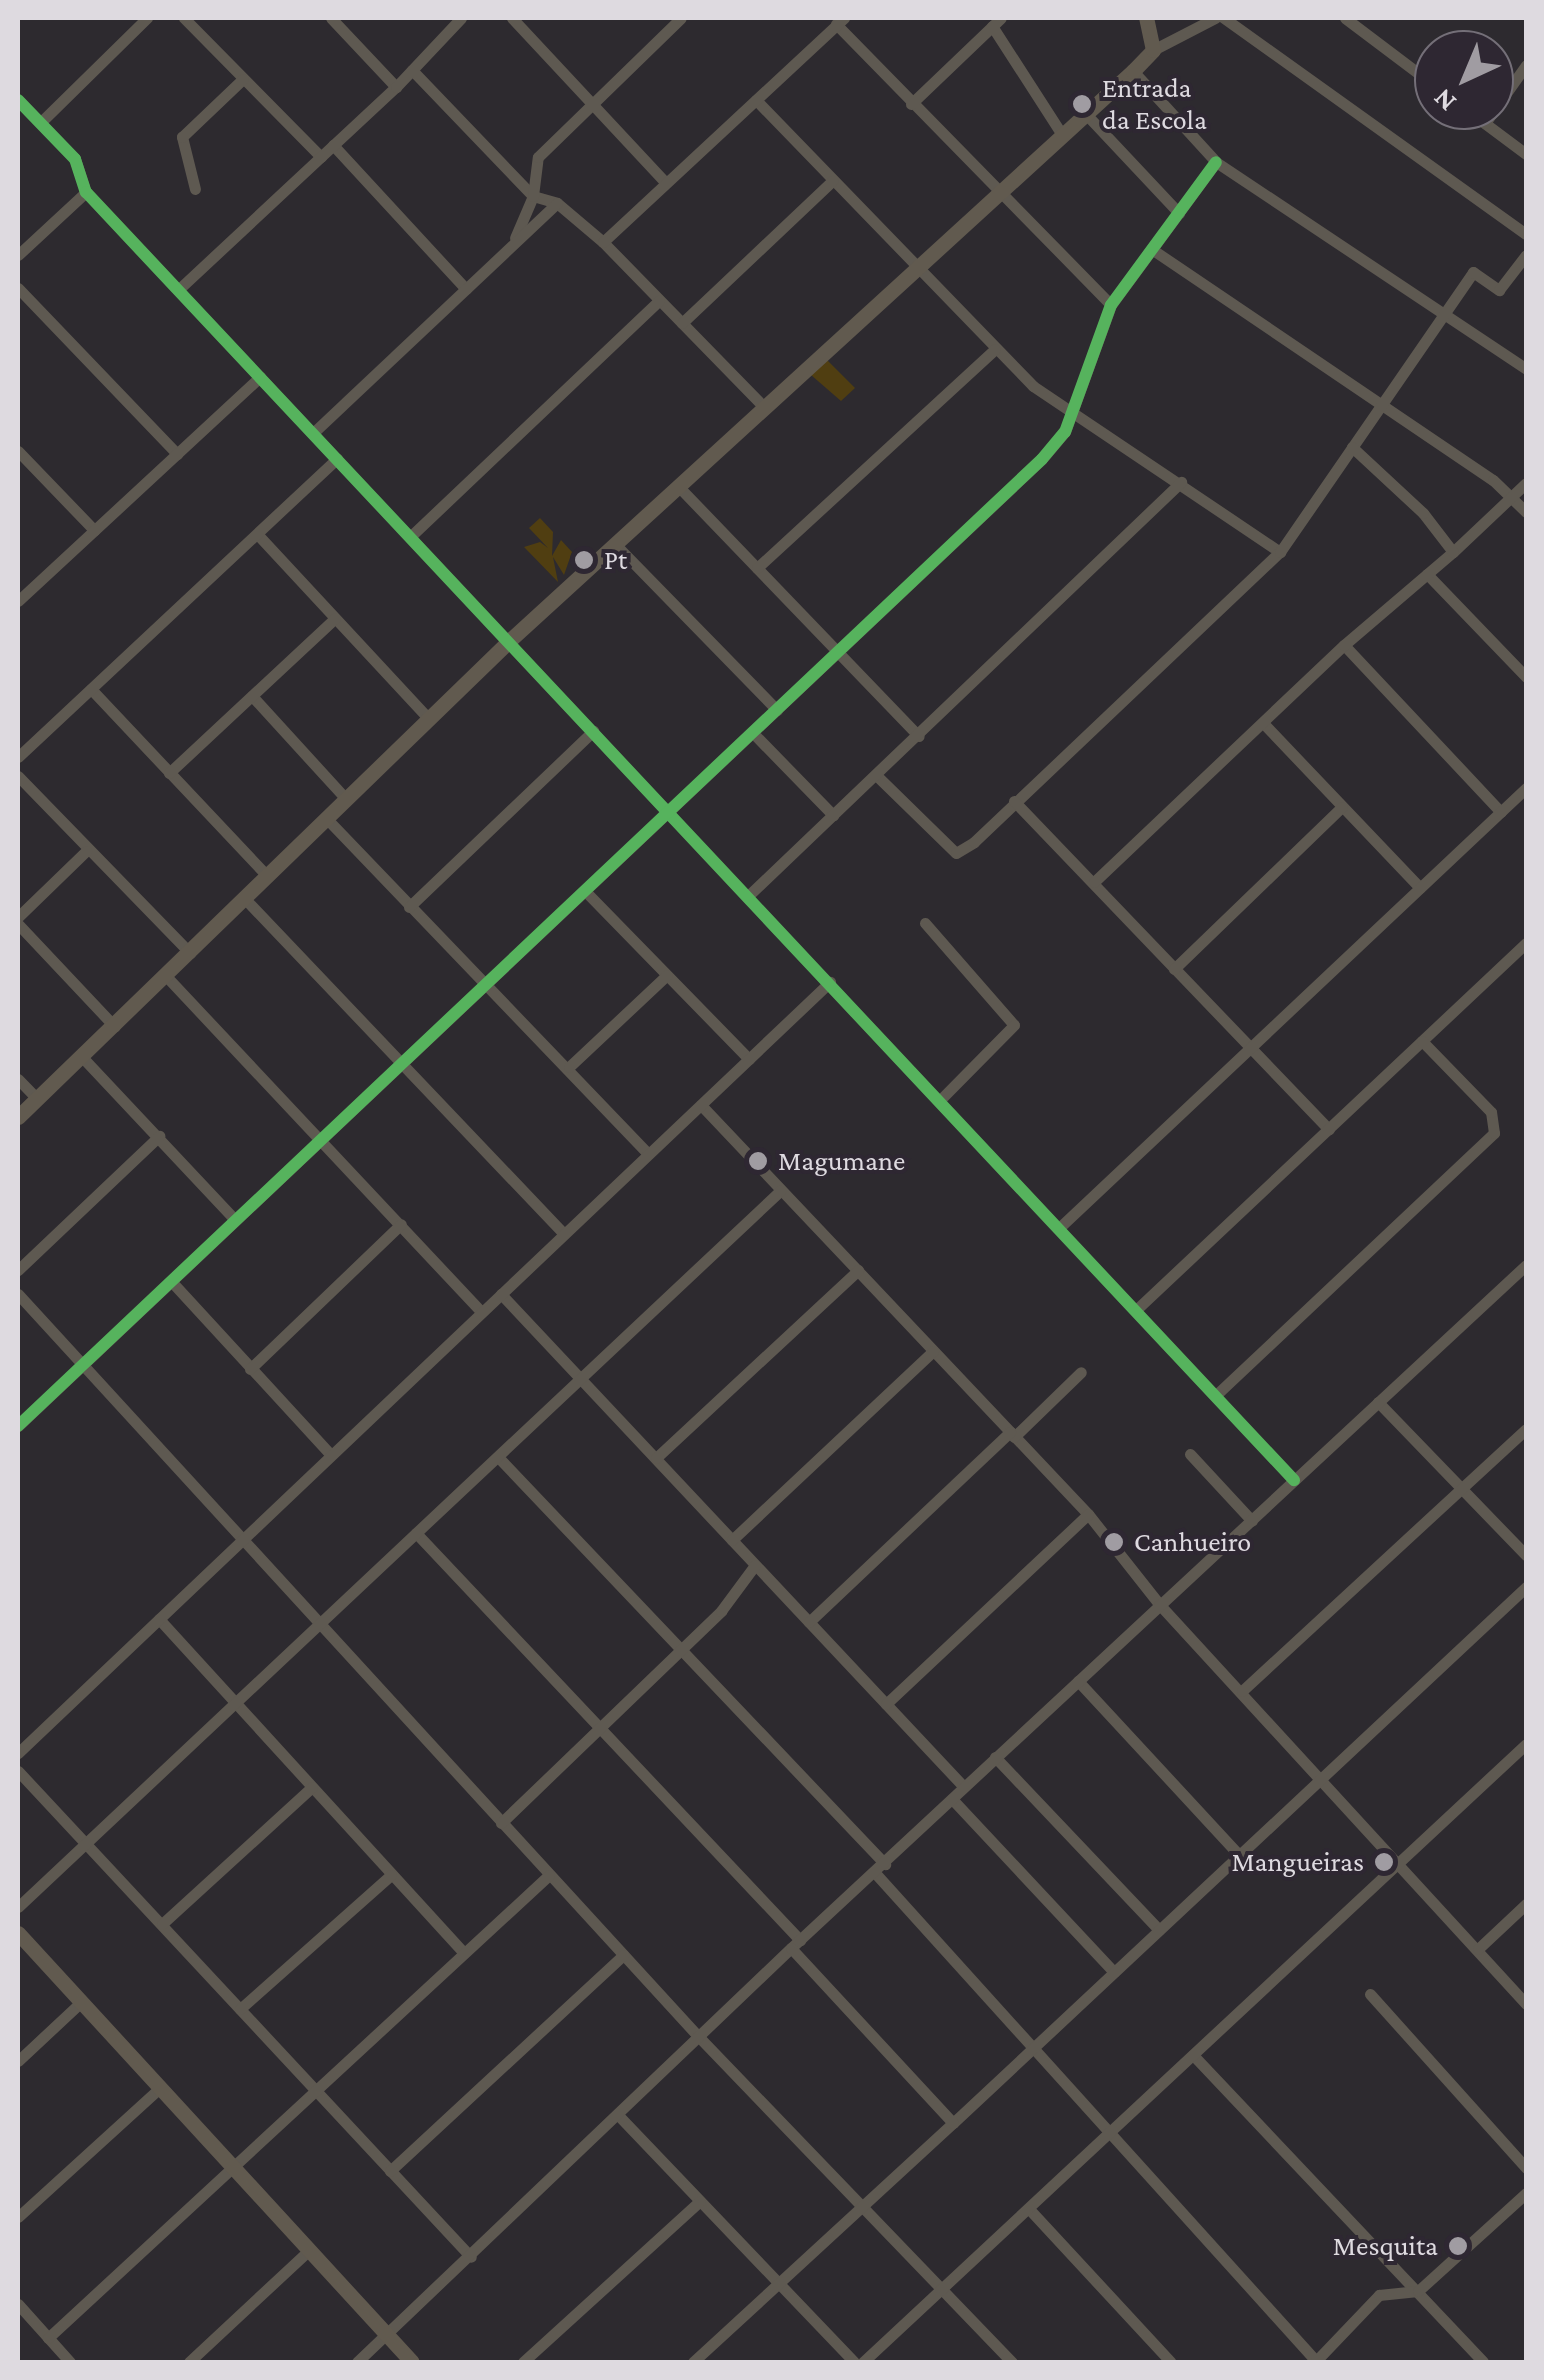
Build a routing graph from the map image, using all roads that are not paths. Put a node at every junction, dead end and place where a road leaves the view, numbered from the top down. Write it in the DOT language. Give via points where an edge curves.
graph roads {
  1 [pos="147,18"];
  2 [pos="184,18"];
  3 [pos="330,18"];
  4 [pos="461,18"];
  5 [pos="512,18"];
  6 [pos="681,18"];
  7 [pos="1146,18"];
  8 [pos="1215,18"];
  9 [pos="1224,18"];
  10 [pos="1344,18"];
  11 [pos="840,21"];
  12 [pos="997,22"];
  13 [pos="1153,50"];
  14 [pos="412,70"];
  15 [pos="1414,70"];
  16 [pos="1133,71"];
  17 [pos="243,79"];
  18 [pos="396,87"];
  19 [pos="18,100"];
  20 [pos="756,100"];
  21 [pos="593,103"];
  22 [pos="911,104"];
  23 [pos="1084,112"];
  24 [pos="40,123"];
  25 [pos="1494,130"];
  26 [pos="1061,133"];
  27 [pos="332,146"];
  28 [pos="1526,154"];
  29 [pos="320,157"];
  30 [pos="1216,162"];
  31 [pos="832,180"];
  32 [pos="665,182"];
  33 [pos="195,189"];
  34 [pos="86,192"];
  35 [pos="998,192"];
  36 [pos="533,196"];
  37 [pos="558,203"];
  38 [pos="1179,213"];
  39 [pos="1526,234"];
  40 [pos="603,242"];
  41 [pos="511,247"];
  42 [pos="1153,250"];
  43 [pos="1526,254"];
  44 [pos="18,255"];
  45 [pos="914,269"];
  46 [pos="18,288"];
  47 [pos="466,289"];
  48 [pos="178,290"];
  49 [pos="659,301"];
  50 [pos="1111,305"];
  51 [pos="1446,313"];
  52 [pos="682,323"];
  53 [pos="995,349"];
  54 [pos="1526,369"];
  55 [pos="260,378"];
  56 [pos="764,407"];
  57 [pos="1384,407"];
  58 [pos="1074,412"];
  59 [pos="313,433"];
  60 [pos="1352,447"];
  61 [pos="18,451"];
  62 [pos="176,454"];
  63 [pos="337,459"];
  64 [pos="1181,482"];
  65 [pos="1526,484"];
  66 [pos="678,486"];
  67 [pos="1513,497"];
  68 [pos="1526,512"];
  69 [pos="94,530"];
  70 [pos="258,536"];
  71 [pos="411,536"];
  72 [pos="615,544"];
  73 [pos="1280,552"];
  74 [pos="1453,552"];
  75 [pos="757,568"];
  76 [pos="1427,574"];
  77 [pos="18,601"];
  78 [pos="334,618"];
  79 [pos="510,640"];
  80 [pos="1344,645"];
  81 [pos="840,652"];
  82 [pos="1526,677"];
  83 [pos="91,689"];
  84 [pos="252,696"];
  85 [pos="777,710"];
  86 [pos="429,719"];
  87 [pos="1264,724"];
  88 [pos="593,732"];
  89 [pos="753,734"];
  90 [pos="919,736"];
  91 [pos="18,756"];
  92 [pos="169,772"];
  93 [pos="18,776"];
  94 [pos="877,776"];
  95 [pos="1526,788"];
  96 [pos="345,798"];
  97 [pos="1014,801"];
  98 [pos="1342,806"];
  99 [pos="670,809"];
  100 [pos="1502,812"];
  101 [pos="833,815"];
  102 [pos="327,819"];
  103 [pos="86,851"];
  104 [pos="268,877"];
  105 [pos="1094,882"];
  106 [pos="1420,888"];
  107 [pos="587,893"];
  108 [pos="749,894"];
  109 [pos="246,900"];
  110 [pos="408,907"];
  111 [pos="18,921"];
  112 [pos="926,923"];
  113 [pos="1526,944"];
  114 [pos="190,953"];
  115 [pos="1174,969"];
  116 [pos="165,975"];
  117 [pos="667,975"];
  118 [pos="830,982"];
  119 [pos="487,985"];
  120 [pos="116,1026"];
  121 [pos="1422,1040"];
  122 [pos="1250,1045"];
  123 [pos="83,1058"];
  124 [pos="749,1059"];
  125 [pos="402,1062"];
  126 [pos="569,1068"];
  127 [pos="18,1079"];
  128 [pos="37,1099"];
  129 [pos="940,1100"];
  130 [pos="701,1105"];
  131 [pos="18,1117"];
  132 [pos="1329,1130"];
  133 [pos="159,1136"];
  134 [pos="320,1140"];
  135 [pos="647,1153"];
  136 [pos="780,1191"];
  137 [pos="234,1219"];
  138 [pos="401,1224"];
  139 [pos="1059,1228"];
  140 [pos="562,1232"];
  141 [pos="1526,1266"];
  142 [pos="18,1270"];
  143 [pos="858,1270"];
  144 [pos="171,1282"];
  145 [pos="18,1294"];
  146 [pos="501,1294"];
  147 [pos="1137,1309"];
  148 [pos="481,1312"];
  149 [pos="933,1351"];
  150 [pos="80,1366"];
  151 [pos="250,1369"];
  152 [pos="1081,1372"];
  153 [pos="580,1378"];
  154 [pos="1216,1395"];
  155 [pos="1378,1402"];
  156 [pos="18,1426"];
  157 [pos="1526,1429"];
  158 [pos="1012,1434"];
  159 [pos="1190,1454"];
  160 [pos="332,1455"];
  161 [pos="498,1457"];
  162 [pos="656,1458"];
  163 [pos="1294,1480"];
  164 [pos="1463,1490"];
  165 [pos="1088,1514"];
  166 [pos="1252,1521"];
  167 [pos="416,1533"];
  168 [pos="240,1540"];
  169 [pos="732,1540"];
  170 [pos="1526,1555"];
  171 [pos="755,1564"];
  172 [pos="1526,1587"];
  173 [pos="1158,1604"];
  174 [pos="159,1619"];
  175 [pos="809,1622"];
  176 [pos="316,1626"];
  177 [pos="680,1649"];
  178 [pos="1078,1681"];
  179 [pos="1242,1691"];
  180 [pos="234,1704"];
  181 [pos="886,1704"];
  182 [pos="599,1726"];
  183 [pos="1526,1744"];
  184 [pos="18,1753"];
  185 [pos="995,1757"];
  186 [pos="18,1772"];
  187 [pos="1321,1776"];
  188 [pos="312,1787"];
  189 [pos="964,1787"];
  190 [pos="952,1799"];
  191 [pos="501,1823"];
  192 [pos="86,1844"];
  193 [pos="1238,1854"];
  194 [pos="1399,1864"];
  195 [pos="881,1869"];
  196 [pos="391,1875"];
  197 [pos="549,1875"];
  198 [pos="1526,1904"];
  199 [pos="18,1907"];
  200 [pos="162,1924"];
  201 [pos="1159,1930"];
  202 [pos="18,1934"];
  203 [pos="796,1944"];
  204 [pos="1478,1949"];
  205 [pos="464,1953"];
  206 [pos="624,1955"];
  207 [pos="1114,1972"];
  208 [pos="1370,1994"];
  209 [pos="80,2003"];
  210 [pos="1526,2004"];
  211 [pos="240,2009"];
  212 [pos="698,2036"];
  213 [pos="1036,2046"];
  214 [pos="1193,2055"];
  215 [pos="18,2061"];
  216 [pos="160,2088"];
  217 [pos="314,2092"];
  218 [pos="619,2116"];
  219 [pos="954,2123"];
  220 [pos="1114,2132"];
  221 [pos="232,2168"];
  222 [pos="1526,2168"];
  223 [pos="390,2171"];
  224 [pos="1526,2193"];
  225 [pos="700,2200"];
  226 [pos="1515,2204"];
  227 [pos="863,2206"];
  228 [pos="1030,2210"];
  229 [pos="1526,2216"];
  230 [pos="18,2217"];
  231 [pos="309,2250"];
  232 [pos="471,2257"];
  233 [pos="778,2282"];
  234 [pos="943,2290"];
  235 [pos="1418,2290"];
  236 [pos="18,2304"];
  237 [pos="387,2336"];
  238 [pos="48,2338"];
  239 [pos="70,2362"];
  240 [pos="189,2362"];
  241 [pos="358,2362"];
  242 [pos="412,2362"];
  243 [pos="523,2362"];
  244 [pos="693,2362"];
  245 [pos="854,2362"];
  246 [pos="863,2362"];
  247 [pos="1012,2362"];
  248 [pos="1170,2362"];
  249 [pos="1316,2362"];
  250 [pos="1483,2362"];
  1 -- 24 [label="street"];
  2 -- 17 [label="street"];
  3 -- 18 [label="street"];
  4 -- 14 [label="street"];
  5 -- 21 [label="street"];
  6 -- 21 [label="street"];
  7 -- 13 [label="street"];
  8 -- 13 [label="street"];
  9 -- 39 [label="street"];
  10 -- 15 [label="street"];
  11 -- 20 [label="street"];
  11 -- 22 [label="street"];
  12 -- 22 [label="street"];
  12 -- 26 [label="street"];
  13 -- 16 [label="street"];
  14 -- 18 [label="street"];
  14 -- 36 [label="street"];
  16 -- 23 [label="street"];
  16 -- 30 [label="street"];
  17 -- 29 [label="street"];
  17 -- 33 [label="street" via="182,137"];
  18 -- 27 [label="street"];
  19 -- 24 [label="street"];
  20 -- 31 [label="street"];
  20 -- 32 [label="street"];
  21 -- 32 [label="street"];
  21 -- 36 [label="street" via="538,156"];
  22 -- 35 [label="street"];
  23 -- 26 [label="street"];
  23 -- 38 [label="street"];
  24 -- 34 [label="street" via="75,160"];
  25 -- 28 [label="street"];
  26 -- 35 [label="street"];
  27 -- 29 [label="street"];
  27 -- 47 [label="street"];
  29 -- 48 [label="street"];
  30 -- 38 [label="street"];
  30 -- 51 [label="street"];
  31 -- 45 [label="street"];
  31 -- 52 [label="street"];
  32 -- 40 [label="street"];
  34 -- 44 [label="street"];
  34 -- 48 [label="street"];
  35 -- 45 [label="street"];
  35 -- 50 [label="street"];
  36 -- 37 [label="street"];
  36 -- 41 [label="street"];
  37 -- 40 [label="street"];
  37 -- 41 [label="street"];
  38 -- 42 [label="street"];
  40 -- 49 [label="street"];
  41 -- 47 [label="street"];
  42 -- 50 [label="street"];
  42 -- 57 [label="street"];
  43 -- 51 [label="street" via="1499,290 1473,272"];
  45 -- 53 [label="street"];
  45 -- 56 [label="street"];
  46 -- 62 [label="street"];
  47 -- 59 [label="street"];
  48 -- 55 [label="street"];
  49 -- 52 [label="street"];
  49 -- 71 [label="street"];
  50 -- 58 [label="street"];
  51 -- 54 [label="street"];
  51 -- 57 [label="street"];
  52 -- 56 [label="street"];
  53 -- 58 [label="street"];
  53 -- 75 [label="street"];
  55 -- 59 [label="street"];
  55 -- 62 [label="street"];
  56 -- 66 [label="street"];
  57 -- 60 [label="street"];
  57 -- 67 [label="street"];
  58 -- 64 [label="street"];
  58 -- 81 [label="street" via="1042,459"];
  59 -- 63 [label="street"];
  60 -- 73 [label="street"];
  60 -- 74 [label="street" via="1423,513"];
  61 -- 69 [label="street"];
  62 -- 69 [label="street"];
  63 -- 70 [label="street"];
  63 -- 71 [label="street"];
  64 -- 73 [label="street"];
  64 -- 90 [label="street"];
  65 -- 67 [label="street"];
  66 -- 72 [label="street"];
  66 -- 75 [label="street"];
  67 -- 68 [label="street"];
  67 -- 74 [label="street"];
  69 -- 77 [label="street"];
  70 -- 78 [label="street"];
  70 -- 83 [label="street"];
  71 -- 79 [label="street"];
  72 -- 79 [label="street"];
  72 -- 85 [label="street"];
  73 -- 97 [label="street"];
  74 -- 76 [label="street"];
  75 -- 81 [label="street"];
  76 -- 80 [label="street"];
  76 -- 82 [label="street"];
  78 -- 84 [label="street"];
  78 -- 86 [label="street"];
  79 -- 86 [label="street"];
  79 -- 88 [label="street"];
  80 -- 87 [label="street"];
  80 -- 100 [label="street"];
  81 -- 85 [label="street"];
  81 -- 90 [label="street"];
  83 -- 91 [label="street"];
  83 -- 92 [label="street"];
  84 -- 92 [label="street"];
  84 -- 96 [label="street"];
  85 -- 89 [label="street"];
  86 -- 96 [label="street"];
  87 -- 98 [label="street"];
  87 -- 105 [label="street"];
  88 -- 99 [label="street"];
  88 -- 110 [label="street"];
  89 -- 99 [label="street"];
  89 -- 101 [label="street"];
  90 -- 94 [label="street"];
  92 -- 104 [label="street"];
  93 -- 103 [label="street"];
  94 -- 97 [label="street" via="956,853"];
  94 -- 101 [label="street"];
  95 -- 100 [label="street"];
  96 -- 102 [label="street"];
  97 -- 105 [label="street"];
  98 -- 106 [label="street"];
  98 -- 115 [label="street"];
  99 -- 107 [label="street"];
  99 -- 108 [label="street"];
  100 -- 106 [label="street"];
  101 -- 108 [label="street"];
  102 -- 104 [label="street"];
  102 -- 110 [label="street"];
  103 -- 111 [label="street"];
  103 -- 114 [label="street"];
  104 -- 109 [label="street"];
  105 -- 115 [label="street"];
  106 -- 122 [label="street"];
  107 -- 117 [label="street"];
  107 -- 119 [label="street"];
  108 -- 118 [label="street"];
  109 -- 114 [label="street"];
  109 -- 125 [label="street"];
  110 -- 119 [label="street"];
  111 -- 120 [label="street"];
  112 -- 129 [label="street" via="1014,1025"];
  113 -- 121 [label="street"];
  114 -- 116 [label="street"];
  115 -- 122 [label="street"];
  116 -- 120 [label="street"];
  116 -- 134 [label="street"];
  117 -- 124 [label="street"];
  117 -- 126 [label="street"];
  118 -- 124 [label="street"];
  118 -- 129 [label="street"];
  119 -- 125 [label="street"];
  119 -- 126 [label="street"];
  120 -- 123 [label="street"];
  121 -- 132 [label="street"];
  121 -- 154 [label="street" via="1490,1112 1494,1133"];
  122 -- 132 [label="street"];
  122 -- 139 [label="street"];
  123 -- 128 [label="street"];
  123 -- 133 [label="street"];
  124 -- 130 [label="street"];
  125 -- 134 [label="street"];
  125 -- 140 [label="street"];
  126 -- 135 [label="street"];
  127 -- 128 [label="street"];
  128 -- 131 [label="street"];
  129 -- 139 [label="street"];
  130 -- 135 [label="street"];
  130 -- 136 [label="street"];
  132 -- 147 [label="street"];
  133 -- 137 [label="street"];
  133 -- 142 [label="street"];
  134 -- 137 [label="street"];
  134 -- 138 [label="street"];
  135 -- 140 [label="street"];
  136 -- 143 [label="street"];
  136 -- 153 [label="street"];
  137 -- 144 [label="street"];
  138 -- 148 [label="street"];
  138 -- 151 [label="street"];
  139 -- 147 [label="street"];
  140 -- 146 [label="street"];
  141 -- 155 [label="street"];
  143 -- 149 [label="street"];
  143 -- 162 [label="street"];
  144 -- 150 [label="street"];
  144 -- 151 [label="street"];
  145 -- 150 [label="street"];
  146 -- 148 [label="street"];
  146 -- 153 [label="street"];
  147 -- 154 [label="street"];
  148 -- 160 [label="street"];
  149 -- 158 [label="street"];
  149 -- 169 [label="street"];
  150 -- 156 [label="street"];
  150 -- 168 [label="street"];
  151 -- 160 [label="street"];
  152 -- 158 [label="street"];
  153 -- 161 [label="street"];
  153 -- 162 [label="street"];
  154 -- 163 [label="street"];
  155 -- 163 [label="street"];
  155 -- 164 [label="street"];
  157 -- 164 [label="street"];
  158 -- 165 [label="street"];
  158 -- 175 [label="street"];
  159 -- 166 [label="street"];
  160 -- 168 [label="street"];
  161 -- 167 [label="street"];
  161 -- 177 [label="street"];
  162 -- 169 [label="street"];
  163 -- 166 [label="street"];
  164 -- 170 [label="street"];
  164 -- 179 [label="street"];
  165 -- 173 [label="street"];
  165 -- 181 [label="street"];
  166 -- 173 [label="street"];
  167 -- 176 [label="street"];
  167 -- 182 [label="street"];
  168 -- 174 [label="street"];
  168 -- 176 [label="street"];
  169 -- 171 [label="street"];
  171 -- 175 [label="street"];
  171 -- 177 [label="street" via="721,1611"];
  172 -- 187 [label="street"];
  173 -- 178 [label="street"];
  173 -- 179 [label="street"];
  174 -- 180 [label="street"];
  174 -- 184 [label="street"];
  175 -- 181 [label="street"];
  176 -- 180 [label="street"];
  176 -- 191 [label="street"];
  177 -- 182 [label="street"];
  177 -- 195 [label="street"];
  178 -- 185 [label="street"];
  178 -- 193 [label="street"];
  179 -- 187 [label="street"];
  180 -- 188 [label="street"];
  180 -- 192 [label="street"];
  181 -- 189 [label="street"];
  182 -- 191 [label="street"];
  182 -- 203 [label="street"];
  183 -- 194 [label="street"];
  185 -- 189 [label="street"];
  185 -- 201 [label="street"];
  186 -- 192 [label="street"];
  187 -- 193 [label="street"];
  187 -- 194 [label="street"];
  188 -- 196 [label="street"];
  188 -- 200 [label="street"];
  189 -- 190 [label="street"];
  190 -- 195 [label="street"];
  190 -- 207 [label="street"];
  191 -- 197 [label="street"];
  192 -- 199 [label="street"];
  192 -- 200 [label="street"];
  193 -- 201 [label="street"];
  194 -- 204 [label="street"];
  194 -- 214 [label="street"];
  195 -- 203 [label="street"];
  195 -- 213 [label="street"];
  196 -- 205 [label="street"];
  196 -- 211 [label="street"];
  197 -- 205 [label="street"];
  197 -- 206 [label="street"];
  198 -- 204 [label="street"];
  200 -- 211 [label="street"];
  201 -- 207 [label="street"];
  202 -- 209 [label="street"];
  203 -- 212 [label="street"];
  203 -- 219 [label="street"];
  204 -- 210 [label="street"];
  205 -- 217 [label="street"];
  206 -- 212 [label="street"];
  206 -- 223 [label="street"];
  207 -- 213 [label="street"];
  208 -- 222 [label="street"];
  209 -- 215 [label="street"];
  209 -- 216 [label="street"];
  211 -- 217 [label="street"];
  212 -- 218 [label="street"];
  212 -- 227 [label="street"];
  213 -- 219 [label="street"];
  213 -- 220 [label="street"];
  214 -- 220 [label="street"];
  214 -- 235 [label="street" via="1302,2178"];
  216 -- 221 [label="street"];
  216 -- 230 [label="street"];
  217 -- 221 [label="street"];
  217 -- 223 [label="street"];
  218 -- 225 [label="street"];
  218 -- 232 [label="street"];
  219 -- 227 [label="street"];
  220 -- 228 [label="street"];
  220 -- 249 [label="street"];
  221 -- 231 [label="street"];
  221 -- 238 [label="street"];
  223 -- 232 [label="street"];
  224 -- 226 [label="street"];
  225 -- 233 [label="street"];
  225 -- 243 [label="street"];
  226 -- 229 [label="street"];
  226 -- 235 [label="street"];
  227 -- 233 [label="street"];
  227 -- 234 [label="street"];
  228 -- 234 [label="street"];
  228 -- 248 [label="street"];
  231 -- 237 [label="street"];
  231 -- 240 [label="street"];
  232 -- 237 [label="street"];
  233 -- 244 [label="street"];
  233 -- 245 [label="street"];
  234 -- 246 [label="street"];
  234 -- 247 [label="street"];
  235 -- 249 [label="street" via="1379,2294"];
  235 -- 250 [label="street"];
  236 -- 238 [label="street"];
  237 -- 241 [label="street"];
  237 -- 242 [label="street"];
  238 -- 239 [label="street"];
}
